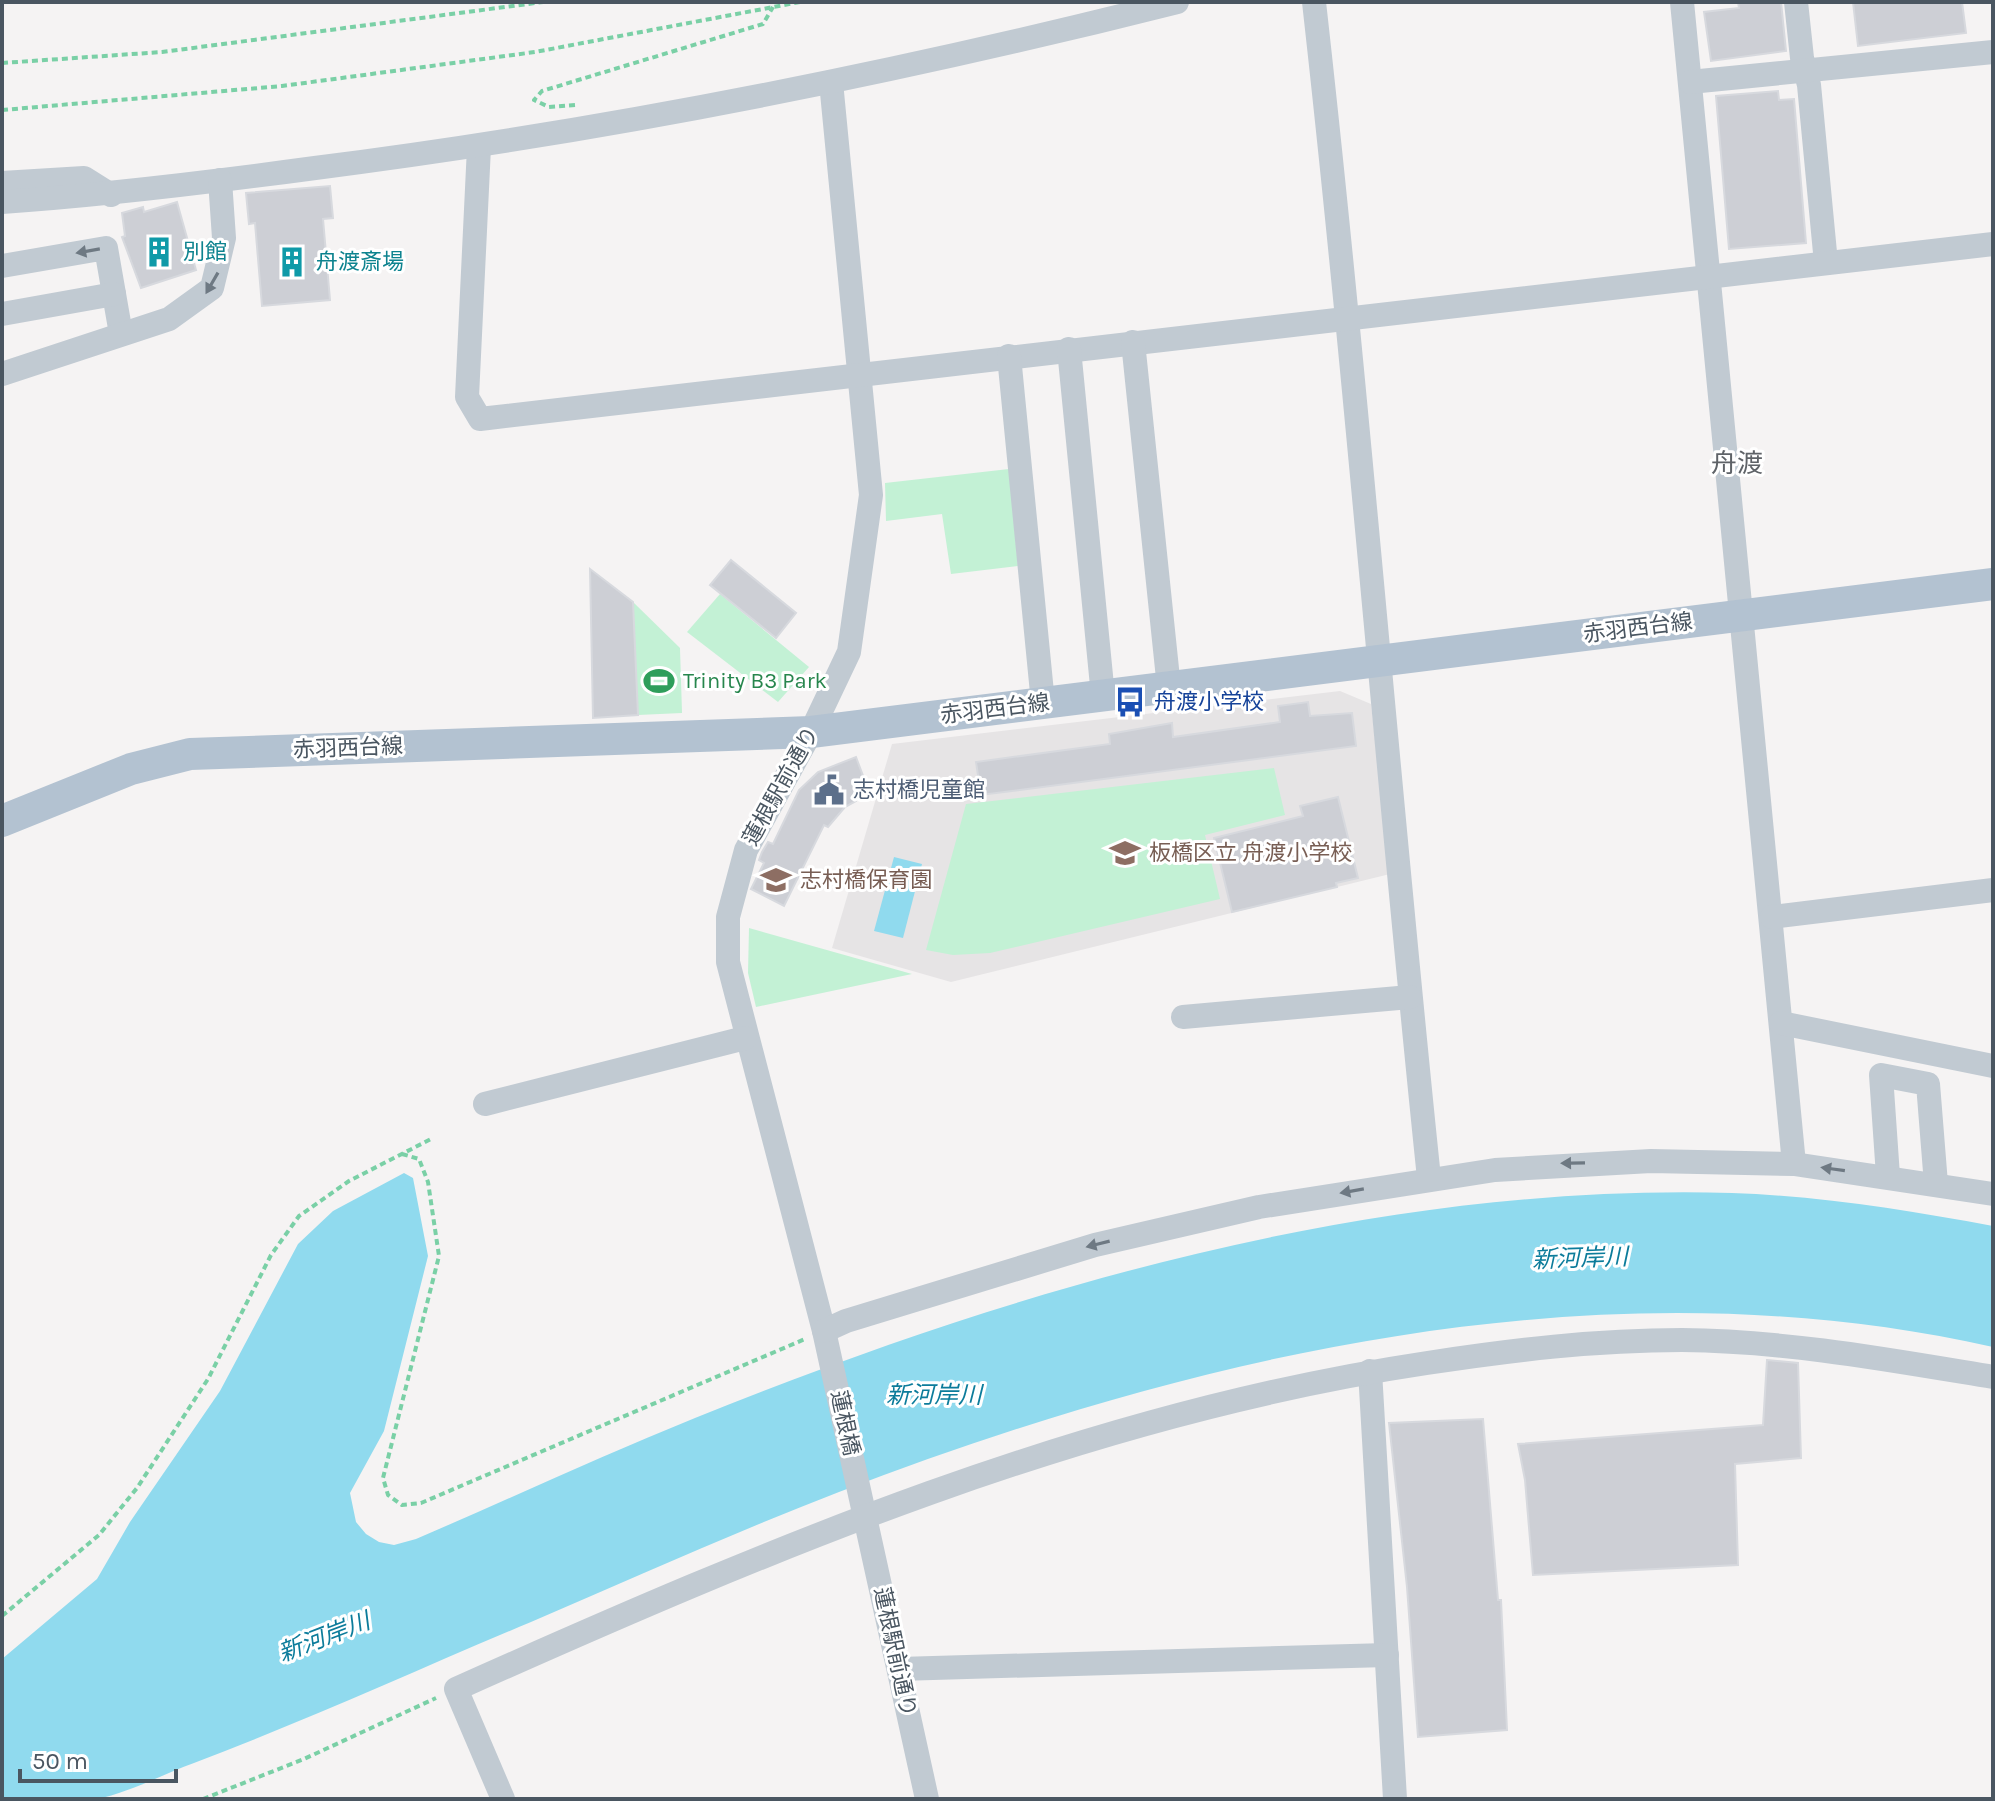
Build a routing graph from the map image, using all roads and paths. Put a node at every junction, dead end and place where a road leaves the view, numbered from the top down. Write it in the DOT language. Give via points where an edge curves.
graph roads {
  1 [pos="543,2"];
  2 [pos="800,2"];
  3 [pos="1177,2"];
  4 [pos="1314,2"];
  5 [pos="1682,2"];
  6 [pos="1796,2"];
  7 [pos="773,7"];
  8 [pos="1993,52"];
  9 [pos="2,63"];
  10 [pos="1805,70"];
  11 [pos="831,82"];
  12 [pos="1690,82"];
  13 [pos="577,105"];
  14 [pos="2,110"];
  15 [pos="479,147"];
  16 [pos="220,180"];
  17 [pos="2,183"];
  18 [pos="111,195"];
  19 [pos="2,202"];
  20 [pos="1993,244"];
  21 [pos="1826,263"];
  22 [pos="2,266"];
  23 [pos="1707,278"];
  24 [pos="114,294"];
  25 [pos="2,314"];
  26 [pos="1349,317"];
  27 [pos="121,334"];
  28 [pos="1133,342"];
  29 [pos="1069,349"];
  30 [pos="1009,356"];
  31 [pos="859,373"];
  32 [pos="2,374"];
  33 [pos="1993,584"];
  34 [pos="1741,616"];
  35 [pos="1379,660"];
  36 [pos="1169,688"];
  37 [pos="1103,696"];
  38 [pos="1043,703"];
  39 [pos="811,732"];
  40 [pos="2,821"];
  41 [pos="1993,890"];
  42 [pos="1772,917"];
  43 [pos="1410,997"];
  44 [pos="1183,1017"];
  45 [pos="1781,1023"];
  46 [pos="745,1038"];
  47 [pos="1993,1066"];
  48 [pos="485,1104"];
  49 [pos="433,1138"];
  50 [pos="402,1154"];
  51 [pos="1794,1164"];
  52 [pos="1888,1176"];
  53 [pos="1429,1178"];
  54 [pos="1936,1184"];
  55 [pos="1993,1194"];
  56 [pos="826,1336"];
  57 [pos="1370,1371"];
  58 [pos="1993,1377"];
  59 [pos="864,1509"];
  60 [pos="2,1616"];
  61 [pos="1387,1655"];
  62 [pos="899,1669"];
  63 [pos="456,1689"];
  64 [pos="203,1799"];
  65 [pos="503,1799"];
  66 [pos="927,1799"];
  67 [pos="1395,1799"];
  1 -- 9 [label="path" via="162,52"];
  2 -- 7 [label="path"];
  3 -- 11 [label="street"];
  4 -- 26 [label="street"];
  5 -- 12 [label="street"];
  6 -- 10 [label="street"];
  7 -- 13 [label="path" via="763,24 542,91 534,100 549,107"];
  7 -- 14 [label="path" via="535,52 314,82"];
  8 -- 10 [label="street"];
  10 -- 12 [label="street"];
  10 -- 21 [label="street"];
  11 -- 15 [label="street"];
  11 -- 31 [label="street, 蓮根駅前通り"];
  12 -- 23 [label="street"];
  15 -- 16 [label="street"];
  15 -- 31 [label="street" via="467,397 480,419"];
  16 -- 18 [label="street"];
  16 -- 27 [label="street, one-way" via="224,238 212,288 169,319"];
  17 -- 18 [label="street" via="84,178"];
  18 -- 19 [label="street"];
  20 -- 21 [label="street"];
  21 -- 23 [label="street"];
  24 -- 22 [label="street, one-way" via="106,248"];
  23 -- 26 [label="street"];
  23 -- 34 [label="street"];
  24 -- 25 [label="street"];
  24 -- 27 [label="street"];
  26 -- 28 [label="street"];
  26 -- 35 [label="street"];
  27 -- 32 [label="street"];
  28 -- 29 [label="street"];
  28 -- 36 [label="street"];
  29 -- 30 [label="street"];
  29 -- 37 [label="street"];
  30 -- 31 [label="street"];
  30 -- 38 [label="street"];
  31 -- 39 [label="street, 蓮根駅前通り" via="871,495 855,624 849,652"];
  33 -- 34 [label="main road, 赤羽西台線"];
  34 -- 35 [label="main road, 赤羽西台線"];
  34 -- 42 [label="street"];
  35 -- 36 [label="main road, 赤羽西台線"];
  35 -- 43 [label="street"];
  36 -- 37 [label="main road, 赤羽西台線"];
  37 -- 38 [label="main road, 赤羽西台線"];
  38 -- 39 [label="main road, 赤羽西台線"];
  39 -- 40 [label="main road, 赤羽西台線" via="190,754 131,769"];
  39 -- 46 [label="street, 蓮根駅前通り" via="737,872 728,917 728,962"];
  41 -- 42 [label="street"];
  42 -- 45 [label="street"];
  43 -- 44 [label="street"];
  43 -- 53 [label="street"];
  45 -- 47 [label="street"];
  45 -- 51 [label="street"];
  46 -- 48 [label="street"];
  46 -- 56 [label="street, 蓮根駅前通り"];
  49 -- 50 [label="path"];
  50 -- 56 [label="path" via="419,1159 428,1182 439,1256 383,1478 388,1495 402,1505 421,1503"];
  50 -- 60 [label="path" via="349,1181 299,1216 271,1255 208,1379 137,1488 99,1535"];
  52 -- 51 [label="street, one-way"];
  51 -- 53 [label="street, one-way" via="1559,1164"];
  52 -- 54 [label="street"];
  52 -- 54 [label="street" via="1881,1075 1928,1084"];
  53 -- 56 [label="street, one-way" via="1259,1207 1095,1245 846,1321"];
  54 -- 55 [label="street"];
  56 -- 59 [label="street, 蓮根橋"];
  57 -- 58 [label="street" via="1526,1348 1682,1340 1850,1353"];
  57 -- 59 [label="street" via="1156,1419"];
  57 -- 61 [label="street"];
  59 -- 62 [label="street, 蓮根駅前通り"];
  59 -- 63 [label="street"];
  61 -- 62 [label="street"];
  61 -- 67 [label="street"];
  62 -- 66 [label="street, 蓮根駅前通り"];
  63 -- 64 [label="path"];
  63 -- 65 [label="street"];
}
